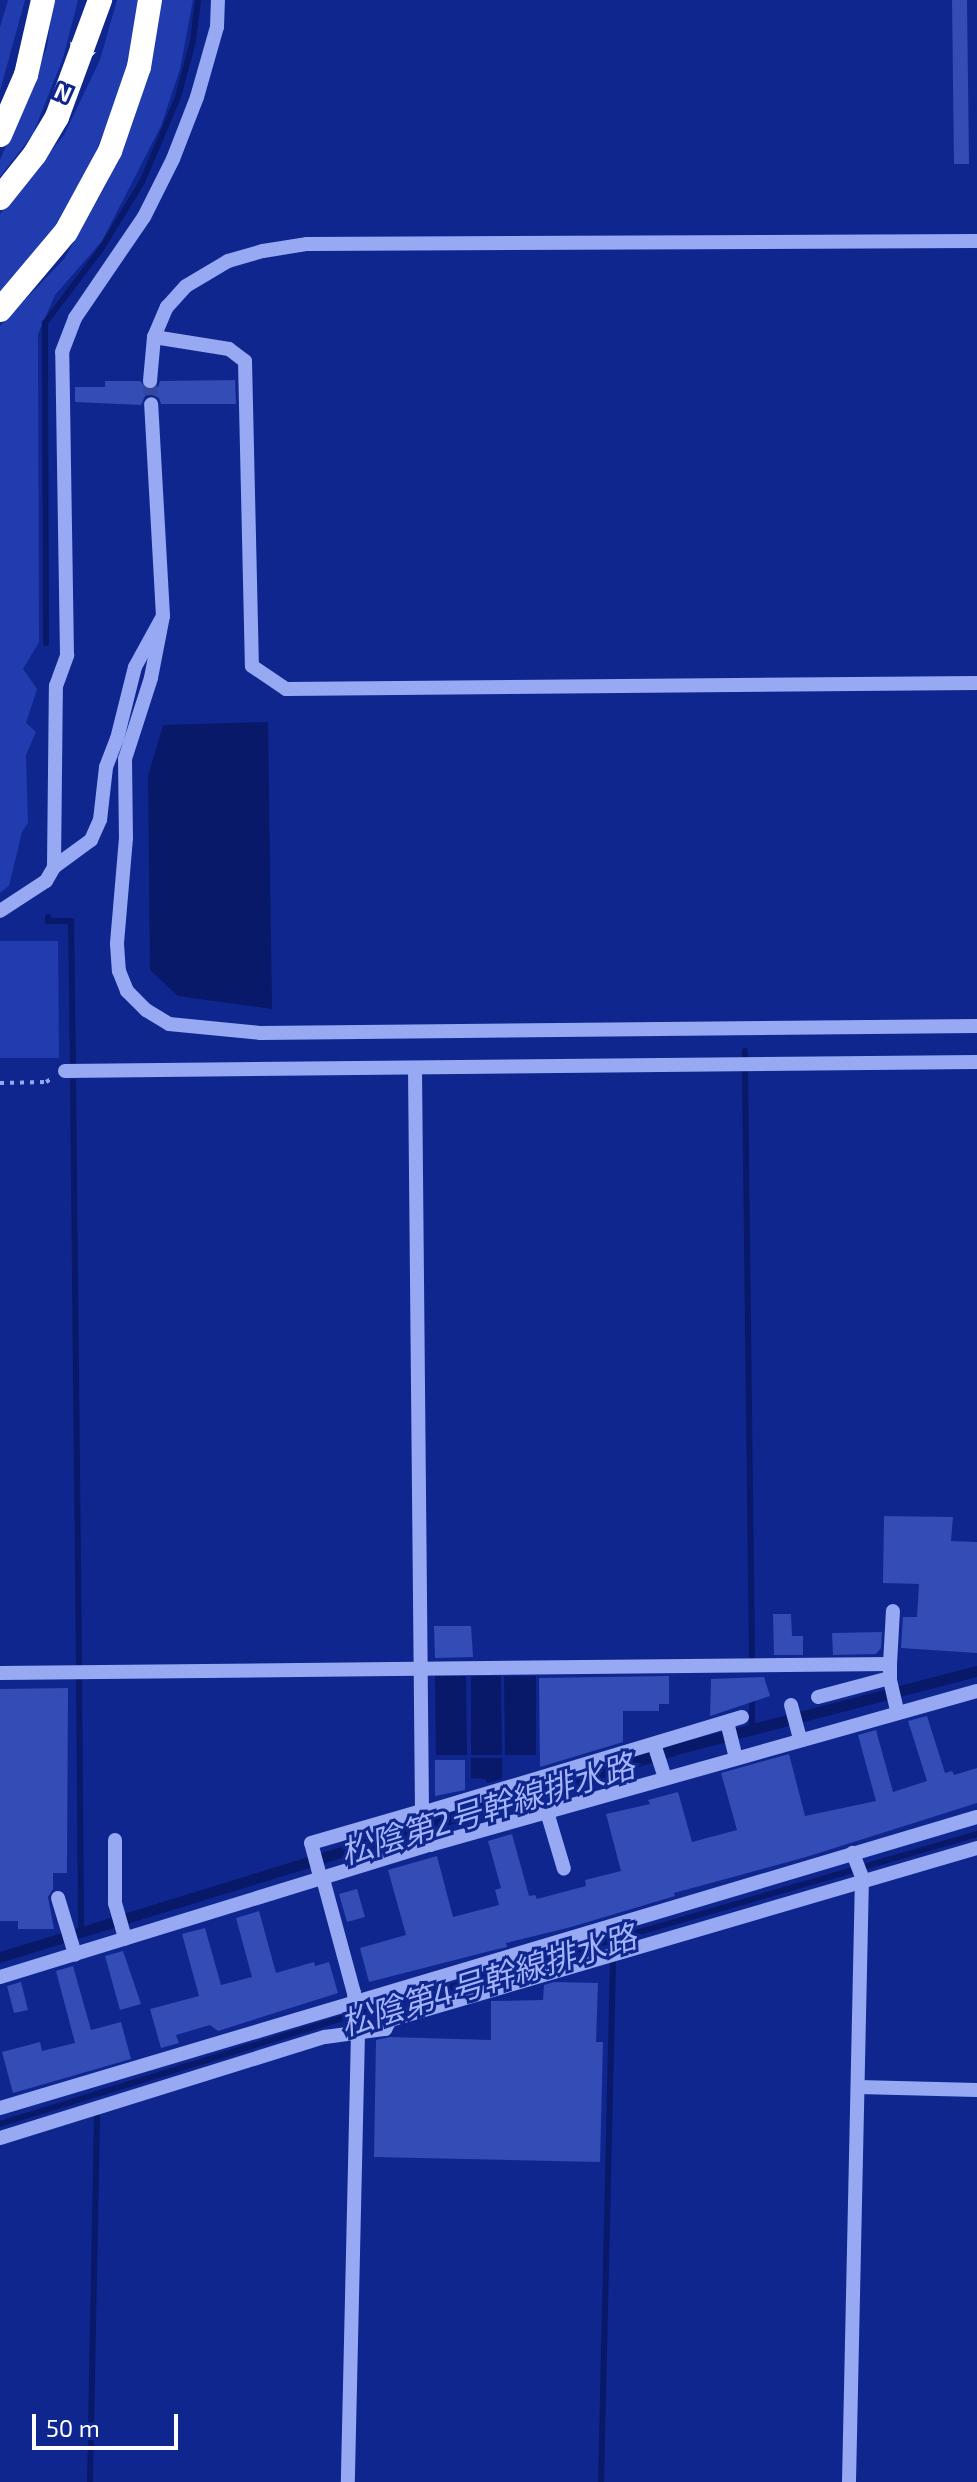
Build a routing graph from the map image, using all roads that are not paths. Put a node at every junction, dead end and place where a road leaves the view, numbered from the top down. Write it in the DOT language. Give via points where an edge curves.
graph roads {
  1 [pos="43,0"];
  2 [pos="94,0"];
  3 [pos="100,0"];
  4 [pos="150,0"];
  5 [pos="218,0"];
  6 [pos="90,34"];
  7 [pos="0,135"];
  8 [pos="0,198"];
  9 [pos="977,241"];
  10 [pos="0,310"];
  11 [pos="154,337"];
  12 [pos="150,381"];
  13 [pos="151,404"];
  14 [pos="163,616"];
  15 [pos="977,683"];
  16 [pos="54,867"];
  17 [pos="0,911"];
  18 [pos="977,1026"];
  19 [pos="977,1062"];
  20 [pos="415,1068"];
  21 [pos="65,1071"];
  22 [pos="893,1611"];
  23 [pos="420,1667"];
  24 [pos="0,1673"];
  25 [pos="890,1674"];
  26 [pos="977,1691"];
  27 [pos="818,1697"];
  28 [pos="792,1707"];
  29 [pos="896,1708"];
  30 [pos="742,1717"];
  31 [pos="727,1723"];
  32 [pos="799,1734"];
  33 [pos="655,1745"];
  34 [pos="734,1752"];
  35 [pos="664,1773"];
  36 [pos="547,1812"];
  37 [pos="423,1814"];
  38 [pos="977,1817"];
  39 [pos="115,1840"];
  40 [pos="429,1842"];
  41 [pos="977,1848"];
  42 [pos="853,1855"];
  43 [pos="564,1869"];
  44 [pos="321,1877"];
  45 [pos="862,1880"];
  46 [pos="58,1898"];
  47 [pos="125,1937"];
  48 [pos="74,1950"];
  49 [pos="0,1977"];
  50 [pos="355,2003"];
  51 [pos="358,2030"];
  52 [pos="858,2087"];
  53 [pos="977,2090"];
  54 [pos="0,2108"];
  55 [pos="0,2138"];
  56 [pos="348,2482"];
  57 [pos="849,2482"];
  1 -- 7 [label="highway" via="26,75"];
  2 -- 6 [label="highway"];
  3 -- 6 [label="highway"];
  4 -- 10 [label="highway" via="139,67 110,151 66,232"];
  5 -- 16 [label="street" via="217,27 173,159 144,217 75,318 62,352 67,655 56,686"];
  6 -- 8 [label="highway" via="57,117"];
  9 -- 11 [label="street" via="307,244 228,261 186,286 167,307"];
  11 -- 12 [label="street"];
  11 -- 15 [label="street" via="229,349 245,361 252,666 286,689"];
  13 -- 14 [label="street"];
  14 -- 16 [label="street" via="135,667 106,767 100,820 91,840"];
  14 -- 18 [label="street" via="151,678 125,759 126,838 117,944 127,991 169,1024 260,1033"];
  16 -- 17 [label="street" via="46,881"];
  19 -- 20 [label="street"];
  20 -- 21 [label="street"];
  20 -- 23 [label="street"];
  22 -- 25 [label="street"];
  23 -- 24 [label="street"];
  23 -- 25 [label="street"];
  23 -- 37 [label="street"];
  25 -- 27 [label="street"];
  25 -- 29 [label="street"];
  26 -- 29 [label="street"];
  28 -- 32 [label="street"];
  29 -- 32 [label="street"];
  30 -- 31 [label="street"];
  31 -- 33 [label="street"];
  31 -- 34 [label="street"];
  32 -- 34 [label="street"];
  33 -- 35 [label="street"];
  33 -- 37 [label="street"];
  34 -- 35 [label="street"];
  35 -- 36 [label="street"];
  36 -- 40 [label="street"];
  36 -- 43 [label="street"];
  37 -- 40 [label="street"];
  37 -- 44 [label="street" via="311,1843"];
  38 -- 42 [label="street"];
  39 -- 47 [label="street" via="117,1909"];
  40 -- 44 [label="street"];
  41 -- 45 [label="street"];
  42 -- 45 [label="street"];
  42 -- 50 [label="street"];
  44 -- 47 [label="street"];
  44 -- 50 [label="street"];
  45 -- 51 [label="street" via="390,2020 385,2029"];
  45 -- 52 [label="street"];
  46 -- 48 [label="street"];
  47 -- 48 [label="street"];
  48 -- 49 [label="street"];
  50 -- 51 [label="street"];
  50 -- 54 [label="street"];
  51 -- 55 [label="street"];
  51 -- 56 [label="street"];
  52 -- 53 [label="street"];
  52 -- 57 [label="street"];
}
